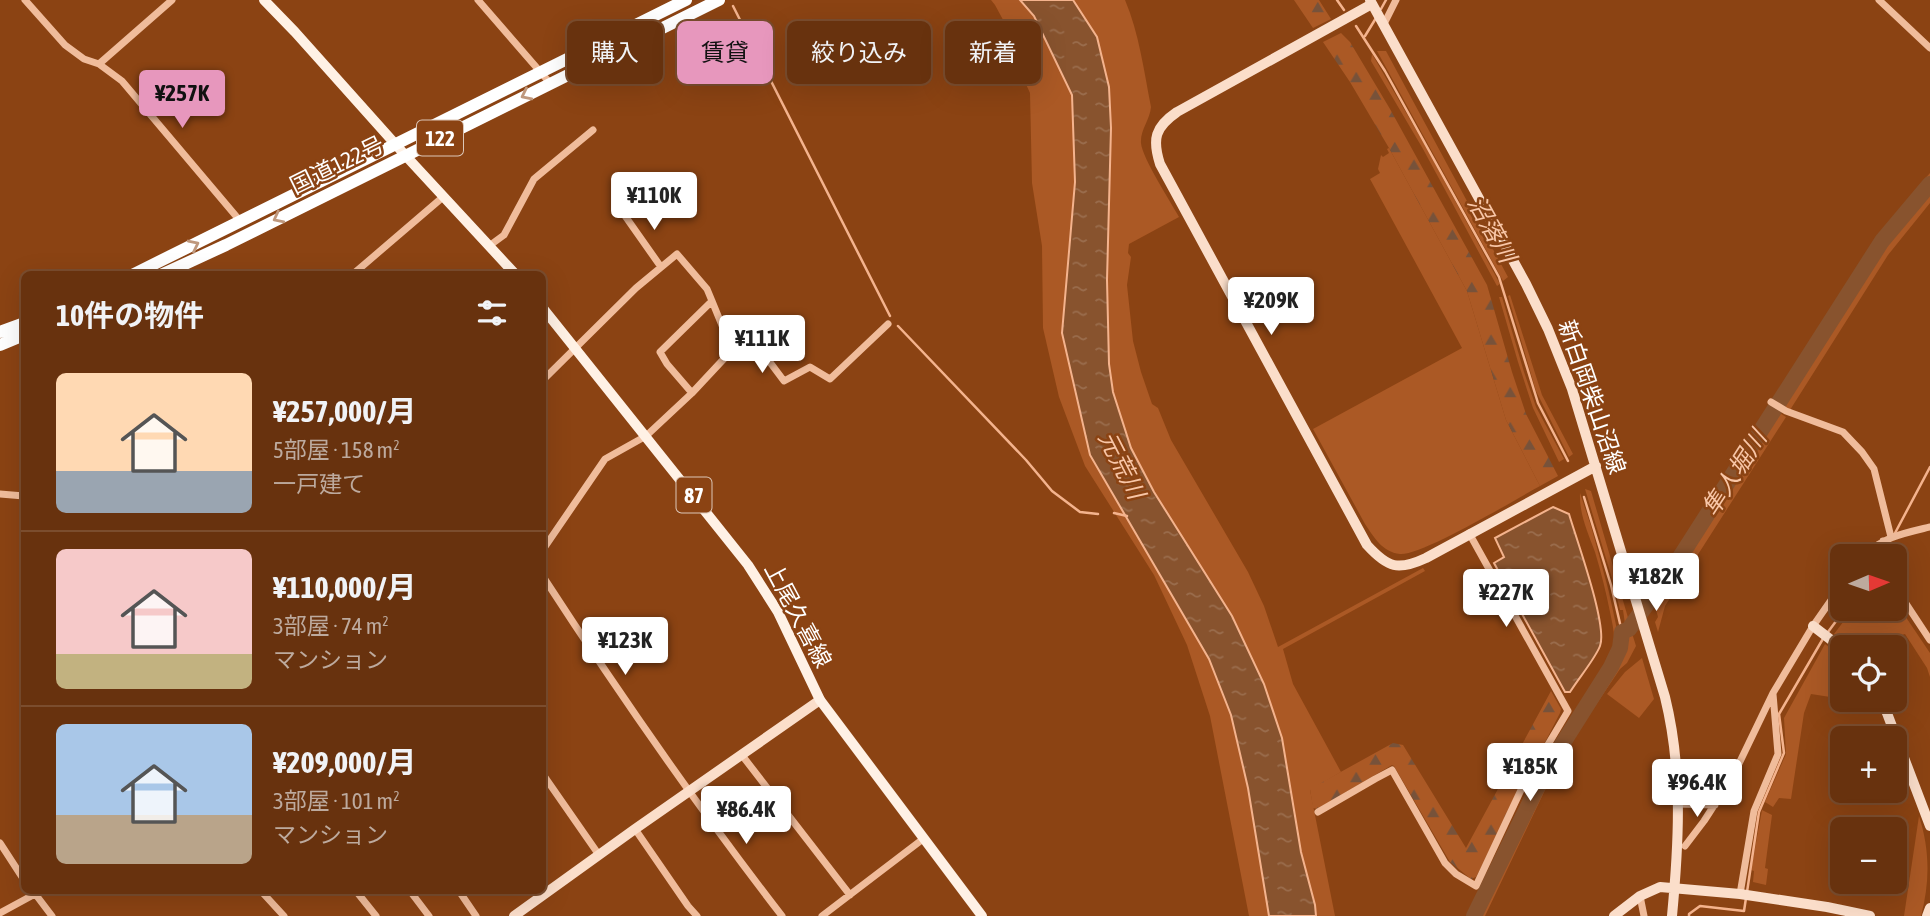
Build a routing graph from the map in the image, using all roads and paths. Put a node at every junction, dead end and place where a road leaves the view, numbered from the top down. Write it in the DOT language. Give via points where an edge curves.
graph roads {
  1 [pos="25,0"];
  2 [pos="172,0"];
  3 [pos="264,0"];
  4 [pos="478,0"];
  5 [pos="686,0"];
  6 [pos="719,0"];
  7 [pos="1396,0"];
  8 [pos="1879,0"];
  9 [pos="1371,2"];
  10 [pos="1384,24"];
  11 [pos="1930,48"];
  12 [pos="99,64"];
  13 [pos="540,73"];
  14 [pos="550,83"];
  15 [pos="593,130"];
  16 [pos="396,145"];
  17 [pos="405,155"];
  18 [pos="443,197"];
  19 [pos="623,213"];
  20 [pos="242,222"];
  21 [pos="489,246"];
  22 [pos="662,267"];
  23 [pos="140,271"];
  24 [pos="170,271"];
  25 [pos="357,271"];
  26 [pos="512,271"];
  27 [pos="712,301"];
  28 [pos="546,312"];
  29 [pos="21,324"];
  30 [pos="888,324"];
  31 [pos="0,332"];
  32 [pos="21,336"];
  33 [pos="0,345"];
  34 [pos="575,348"];
  35 [pos="732,350"];
  36 [pos="546,377"];
  37 [pos="692,393"];
  38 [pos="1771,402"];
  39 [pos="646,436"];
  40 [pos="1596,466"];
  41 [pos="0,494"];
  42 [pos="21,496"];
  43 [pos="1930,527"];
  44 [pos="1469,533"];
  45 [pos="1891,537"];
  46 [pos="1883,541"];
  47 [pos="1879,544"];
  48 [pos="1884,544"];
  49 [pos="546,545"];
  50 [pos="546,581"];
  51 [pos="1830,602"];
  52 [pos="1908,607"];
  53 [pos="1813,626"];
  54 [pos="1830,639"];
  55 [pos="1930,640"];
  56 [pos="1773,694"];
  57 [pos="820,700"];
  58 [pos="1887,712"];
  59 [pos="741,754"];
  60 [pos="546,779"];
  61 [pos="689,791"];
  62 [pos="1678,804"];
  63 [pos="1715,805"];
  64 [pos="1318,812"];
  65 [pos="1930,826"];
  66 [pos="635,829"];
  67 [pos="923,839"];
  68 [pos="0,842"];
  69 [pos="1685,846"];
  70 [pos="599,855"];
  71 [pos="21,868"];
  72 [pos="1674,887"];
  73 [pos="546,893"];
  74 [pos="31,894"];
  75 [pos="36,894"];
  76 [pos="264,894"];
  77 [pos="358,894"];
  78 [pos="413,894"];
  79 [pos="461,894"];
  80 [pos="545,894"];
  81 [pos="1740,894"];
  82 [pos="850,895"];
  83 [pos="1640,896"];
  84 [pos="1930,908"];
  85 [pos="0,913"];
  86 [pos="52,916"];
  87 [pos="284,916"];
  88 [pos="376,916"];
  89 [pos="429,916"];
  90 [pos="476,916"];
  91 [pos="514,916"];
  92 [pos="697,916"];
  93 [pos="782,916"];
  94 [pos="822,916"];
  95 [pos="982,916"];
  96 [pos="1614,916"];
  97 [pos="1644,916"];
  98 [pos="1672,916"];
  99 [pos="1870,916"];
  100 [pos="1927,916"];
  1 -- 12 [label="street" via="65,46"];
  2 -- 12 [label="street"];
  3 -- 16 [label="main road"];
  4 -- 13 [label="street"];
  5 -- 13 [label="highway, 国道122号 / 122"];
  6 -- 14 [label="highway, 国道122号 / 122"];
  7 -- 10 [label="street"];
  8 -- 11 [label="street"];
  9 -- 10 [label="street, 新白岡柴山沼線"];
  9 -- 44 [label="street" via="1177,112 1157,132 1156,152 1367,544 1387,563 1410,565"];
  10 -- 40 [label="street, 新白岡柴山沼線" via="1542,318 1572,389"];
  12 -- 20 [label="street" via="122,81"];
  13 -- 14 [label="street"];
  13 -- 16 [label="highway, 国道122号 / 122"];
  14 -- 17 [label="highway, 国道122号 / 122, one-way"];
  15 -- 21 [label="street" via="534,179 504,235"];
  16 -- 17 [label="main road"];
  16 -- 20 [label="highway, 国道122号 / 122"];
  17 -- 18 [label="main road"];
  17 -- 24 [label="highway, 国道122号 / 122, one-way"];
  18 -- 21 [label="main road"];
  18 -- 25 [label="street"];
  19 -- 22 [label="street"];
  23 -- 20 [label="highway, 国道122号 / 122, one-way"];
  21 -- 26 [label="main road"];
  22 -- 27 [label="street" via="677,254"];
  22 -- 34 [label="street"];
  27 -- 35 [label="street"];
  27 -- 37 [label="street" via="660,352"];
  28 -- 34 [label="main road, 上尾久喜線 / 87"];
  29 -- 31 [label="highway"];
  30 -- 35 [label="street" via="830,379 810,367 784,381 748,333"];
  32 -- 33 [label="highway"];
  34 -- 36 [label="street"];
  34 -- 39 [label="main road, 上尾久喜線 / 87"];
  35 -- 37 [label="street"];
  37 -- 39 [label="street"];
  38 -- 45 [label="street" via="1843,432 1862,452 1874,470"];
  39 -- 49 [label="street" via="605,459"];
  39 -- 57 [label="main road, 上尾久喜線 / 87" via="748,565 778,612"];
  40 -- 44 [label="street"];
  40 -- 62 [label="street, 新白岡柴山沼線" via="1672,725"];
  41 -- 42 [label="street"];
  43 -- 45 [label="street"];
  44 -- 64 [label="street" via="1568,711 1521,789 1476,886 1445,863 1392,770"];
  45 -- 46 [label="street"];
  46 -- 47 [label="street"];
  46 -- 48 [label="street"];
  50 -- 61 [label="street"];
  51 -- 53 [label="street"];
  52 -- 55 [label="street"];
  53 -- 54 [label="street"];
  53 -- 56 [label="street"];
  56 -- 63 [label="street"];
  56 -- 81 [label="street" via="1778,754 1754,811"];
  57 -- 59 [label="street"];
  57 -- 67 [label="main road, 上尾久喜線 / 87"];
  58 -- 65 [label="street"];
  59 -- 61 [label="street"];
  59 -- 82 [label="street"];
  60 -- 70 [label="street"];
  61 -- 66 [label="street"];
  61 -- 93 [label="street"];
  62 -- 63 [label="street"];
  62 -- 72 [label="street"];
  63 -- 69 [label="street"];
  66 -- 70 [label="street"];
  66 -- 92 [label="street"];
  67 -- 82 [label="street"];
  67 -- 95 [label="main road, 上尾久喜線 / 87"];
  68 -- 71 [label="street"];
  70 -- 73 [label="street"];
  72 -- 81 [label="street"];
  72 -- 83 [label="street" via="1660,887"];
  72 -- 98 [label="street"];
  74 -- 85 [label="street"];
  75 -- 86 [label="street"];
  76 -- 87 [label="street"];
  77 -- 88 [label="street"];
  78 -- 89 [label="street"];
  79 -- 90 [label="street"];
  80 -- 91 [label="street"];
  81 -- 99 [label="street"];
  82 -- 94 [label="street"];
  83 -- 96 [label="street"];
  83 -- 97 [label="street"];
  84 -- 100 [label="street"];
}
